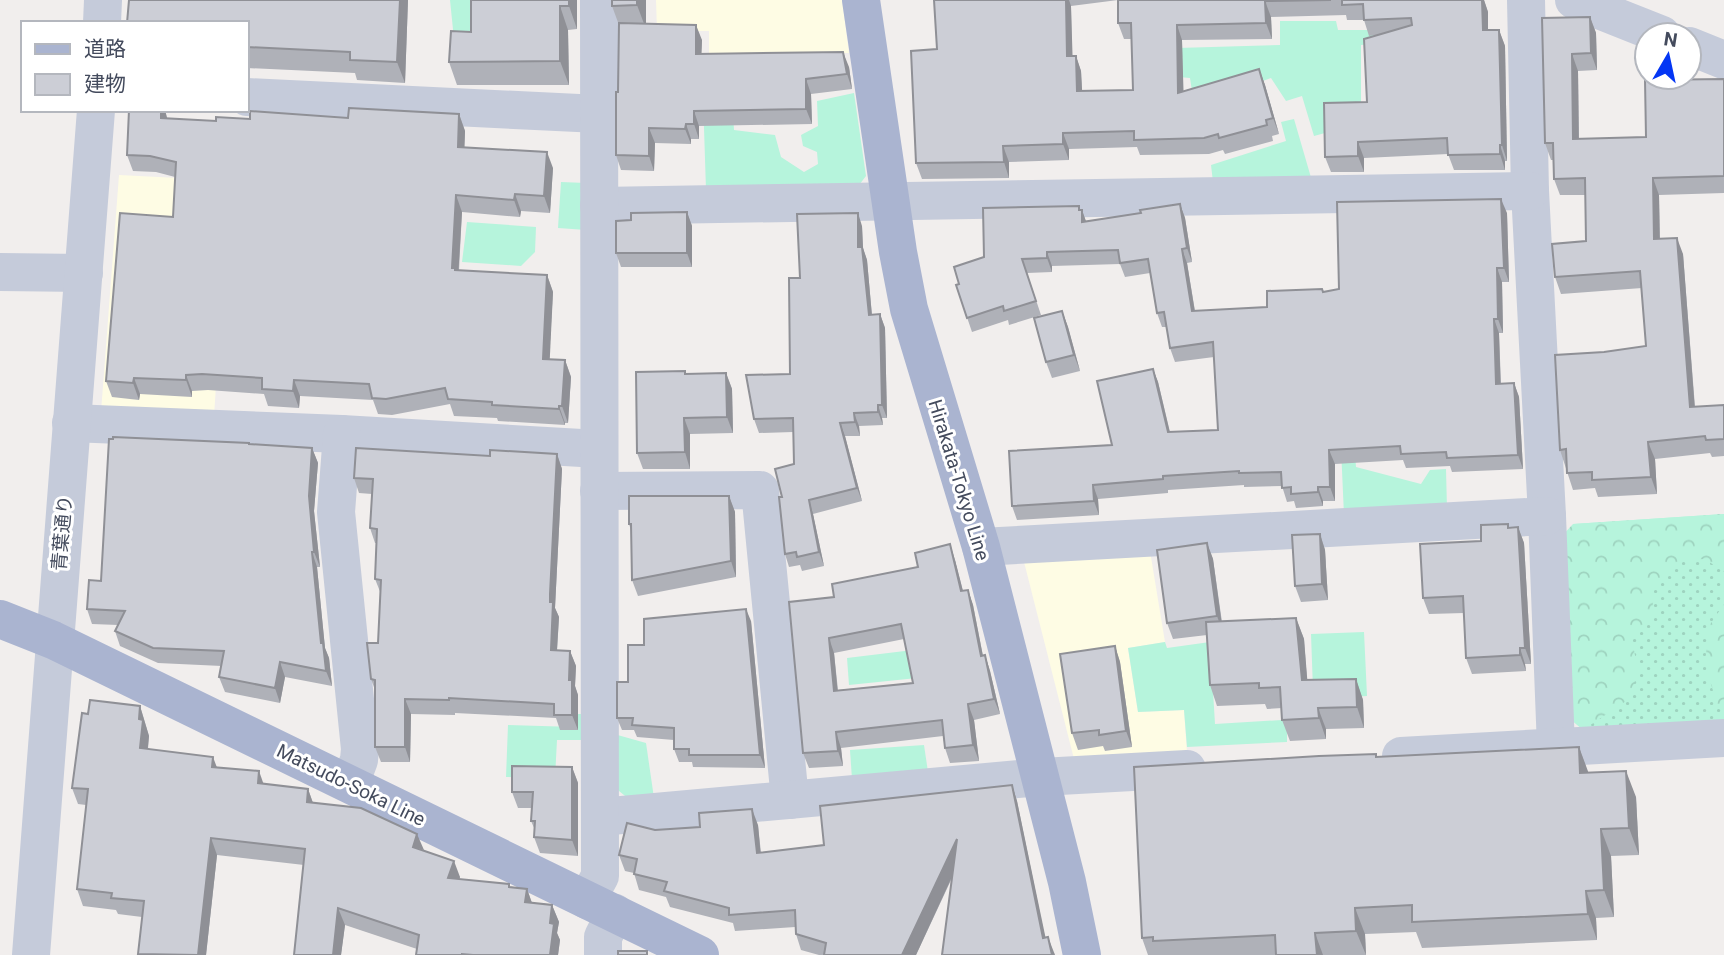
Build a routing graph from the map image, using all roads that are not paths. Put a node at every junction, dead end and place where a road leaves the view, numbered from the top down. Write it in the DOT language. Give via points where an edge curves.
graph roads {
  1 [pos="103,0"];
  2 [pos="599,0"];
  3 [pos="862,0"];
  4 [pos="1526,0"];
  5 [pos="1574,0"];
  6 [pos="102,21"];
  7 [pos="1633,23"];
  8 [pos="1703,52"];
  9 [pos="1724,60"];
  10 [pos="248,97"];
  11 [pos="96,112"];
  12 [pos="599,114"];
  13 [pos="1530,191"];
  14 [pos="890,200"];
  15 [pos="599,206"];
  16 [pos="0,272"];
  17 [pos="84,272"];
  18 [pos="71,423"];
  19 [pos="342,434"];
  20 [pos="599,449"];
  21 [pos="599,491"];
  22 [pos="1547,516"];
  23 [pos="981,547"];
  24 [pos="0,619"];
  25 [pos="53,640"];
  26 [pos="1724,738"];
  27 [pos="1556,747"];
  28 [pos="1361,759"];
  29 [pos="1222,767"];
  30 [pos="1041,777"];
  31 [pos="351,784"];
  32 [pos="790,800"];
  33 [pos="600,817"];
  34 [pos="601,907"];
  35 [pos="17,918"];
  36 [pos="31,955"];
  37 [pos="603,955"];
  38 [pos="700,955"];
  39 [pos="1082,955"];
  1 -- 6 [label="street"];
  2 -- 12 [label="street"];
  3 -- 14 [label="main road, Hirakata-Tokyo Line"];
  4 -- 13 [label="street"];
  5 -- 7 [label="street"];
  8 -- 9 [label="street"];
  10 -- 12 [label="street"];
  11 -- 17 [label="street, 青葉通り"];
  12 -- 15 [label="street"];
  13 -- 14 [label="street"];
  13 -- 22 [label="street"];
  14 -- 15 [label="street"];
  14 -- 23 [label="main road, Hirakata-Tokyo Line" via="909,309"];
  15 -- 20 [label="street"];
  16 -- 17 [label="street"];
  17 -- 18 [label="street, 青葉通り"];
  18 -- 19 [label="street"];
  18 -- 25 [label="street, 青葉通り"];
  19 -- 20 [label="street"];
  19 -- 31 [label="street" via="336,512 360,748"];
  20 -- 21 [label="street"];
  21 -- 32 [label="street" via="760,490"];
  21 -- 33 [label="street"];
  22 -- 23 [label="street"];
  22 -- 27 [label="street"];
  23 -- 30 [label="main road, Hirakata-Tokyo Line"];
  24 -- 25 [label="main road, Matsudo-Soka Line"];
  25 -- 31 [label="main road, Matsudo-Soka Line"];
  25 -- 35 [label="street, 青葉通り"];
  26 -- 27 [label="street"];
  27 -- 28 [label="street"];
  29 -- 30 [label="street"];
  30 -- 32 [label="street"];
  30 -- 39 [label="main road, Hirakata-Tokyo Line"];
  31 -- 34 [label="main road, Matsudo-Soka Line"];
  32 -- 33 [label="street"];
  33 -- 34 [label="street"];
  34 -- 37 [label="street"];
  34 -- 38 [label="main road, Matsudo-Soka Line"];
  35 -- 36 [label="street, 青葉通り"];
}
